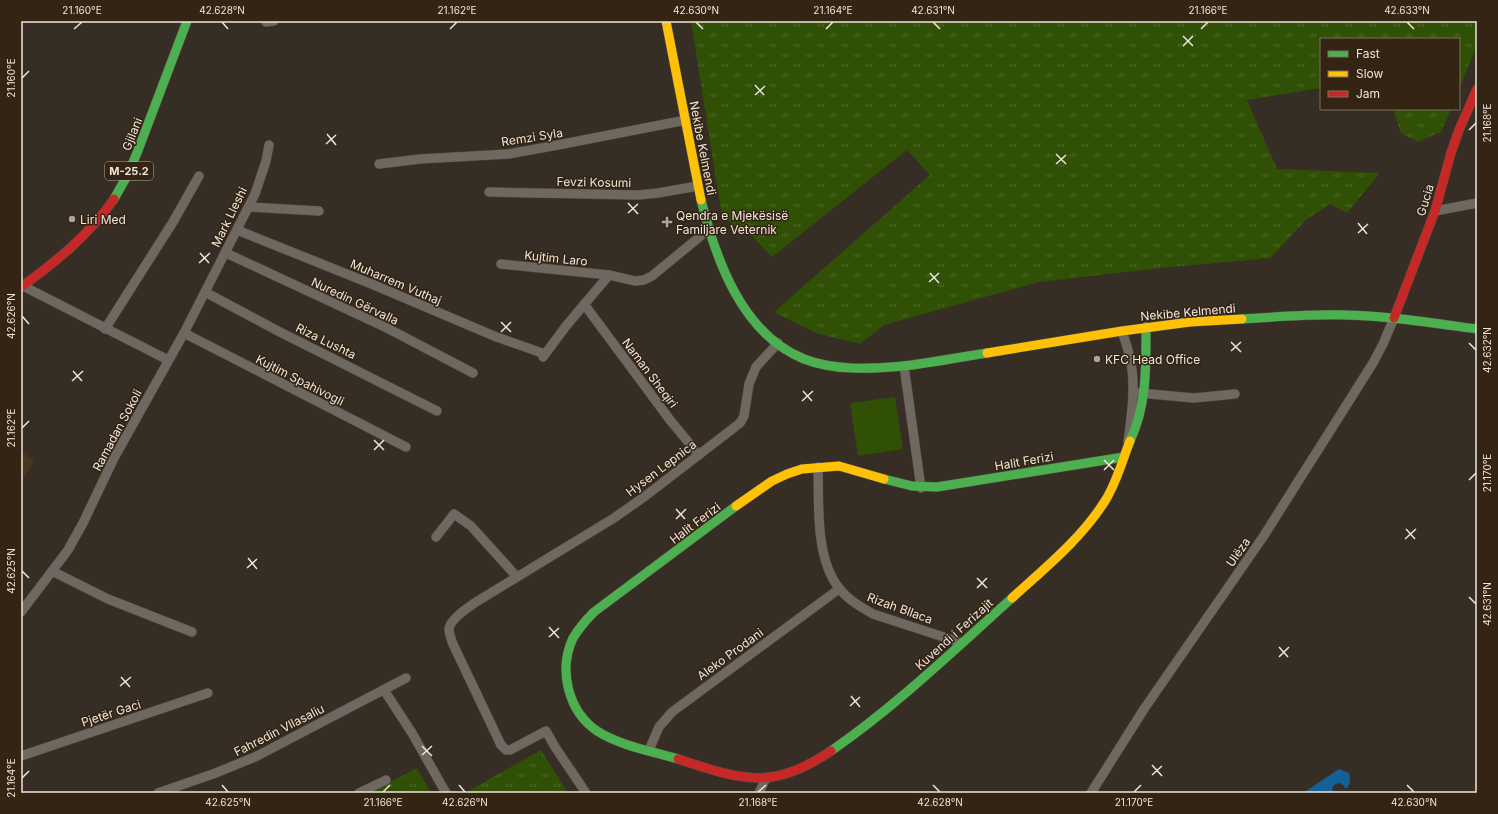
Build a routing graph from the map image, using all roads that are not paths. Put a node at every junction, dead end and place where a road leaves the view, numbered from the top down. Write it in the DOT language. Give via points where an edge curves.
graph roads {
  1 [pos="187,21"];
  2 [pos="666,21"];
  3 [pos="1477,89"];
  4 [pos="686,120"];
  5 [pos="269,145"];
  6 [pos="380,164"];
  7 [pos="199,176"];
  8 [pos="698,186"];
  9 [pos="489,192"];
  10 [pos="1477,203"];
  11 [pos="249,207"];
  12 [pos="319,211"];
  13 [pos="1435,211"];
  14 [pos="237,230"];
  15 [pos="708,230"];
  16 [pos="226,253"];
  17 [pos="501,264"];
  18 [pos="609,275"];
  19 [pos="22,287"];
  20 [pos="205,292"];
  21 [pos="584,304"];
  22 [pos="1394,318"];
  23 [pos="1146,327"];
  24 [pos="105,329"];
  25 [pos="1477,329"];
  26 [pos="1122,331"];
  27 [pos="184,333"];
  28 [pos="778,344"];
  29 [pos="168,360"];
  30 [pos="904,366"];
  31 [pos="473,373"];
  32 [pos="1133,392"];
  33 [pos="1145,393"];
  34 [pos="1235,394"];
  35 [pos="437,411"];
  36 [pos="406,447"];
  37 [pos="1125,454"];
  38 [pos="699,455"];
  39 [pos="818,467"];
  40 [pos="921,488"];
  41 [pos="436,537"];
  42 [pos="52,571"];
  43 [pos="517,577"];
  44 [pos="839,589"];
  45 [pos="21,612"];
  46 [pos="192,632"];
  47 [pos="962,643"];
  48 [pos="406,678"];
  49 [pos="384,690"];
  50 [pos="208,693"];
  51 [pos="649,750"];
  52 [pos="21,756"];
  53 [pos="386,780"];
  54 [pos="765,780"];
  55 [pos="158,793"];
  56 [pos="359,793"];
  57 [pos="446,793"];
  58 [pos="586,793"];
  59 [pos="760,793"];
  60 [pos="1091,793"];
  1 -- 19 [label="street, Gjilani / M-25.2" via="146,132 119,193 82,238"];
  2 -- 4 [label="street, Nekibe Kelmendi"];
  3 -- 13 [label="street, Gucia" via="1463,118"];
  4 -- 6 [label="street, Remzi Syla" via="508,154"];
  4 -- 8 [label="street, Nekibe Kelmendi"];
  5 -- 11 [label="street, Mark Lleshi" via="262,175"];
  7 -- 24 [label="street"];
  8 -- 9 [label="street, Fevzi Kosumi" via="638,195"];
  8 -- 15 [label="street, Nekibe Kelmendi"];
  10 -- 13 [label="street"];
  11 -- 12 [label="street"];
  11 -- 14 [label="street, Mark Lleshi"];
  13 -- 22 [label="street, Gucia"];
  14 -- 16 [label="street, Mark Lleshi"];
  14 -- 21 [label="street, Muharrem Vuthaj" via="544,355"];
  15 -- 18 [label="street, Kujtim Laro" via="644,280 635,281"];
  15 -- 28 [label="street, Nekibe Kelmendi" via="722,266 744,307 760,328"];
  16 -- 20 [label="street, Mark Lleshi"];
  16 -- 31 [label="street, Nuredin Gërvalla" via="386,328"];
  17 -- 18 [label="street, Kujtim Laro"];
  18 -- 21 [label="street, Muharrem Vuthaj"];
  19 -- 24 [label="street"];
  20 -- 27 [label="street, Mark Lleshi"];
  20 -- 35 [label="street, Riza Lushta"];
  21 -- 38 [label="street, Naman Sheqiri"];
  22 -- 23 [label="street, Nekibe Kelmendi" via="1319,315"];
  22 -- 25 [label="street, Nekibe Kelmendi"];
  22 -- 60 [label="street, Ulëza" via="1373,363 1263,537 1144,709"];
  23 -- 26 [label="street, Nekibe Kelmendi"];
  23 -- 33 [label="street"];
  24 -- 29 [label="street"];
  26 -- 30 [label="street, Nekibe Kelmendi"];
  26 -- 32 [label="street" via="1132,369"];
  27 -- 29 [label="street, Mark Lleshi"];
  27 -- 36 [label="street, Kujtim Spahivogli"];
  28 -- 30 [label="street, Nekibe Kelmendi" via="805,358 830,365 864,368"];
  28 -- 38 [label="street, Hysen Lepnica" via="752,375 744,416 740,423"];
  29 -- 42 [label="street, Ramadan Sokoli" via="114,458 78,533"];
  30 -- 40 [label="street"];
  32 -- 33 [label="street"];
  32 -- 37 [label="street"];
  33 -- 34 [label="street" via="1194,398"];
  33 -- 37 [label="street" via="1136,428"];
  37 -- 40 [label="street, Halit Ferizi"];
  37 -- 47 [label="street, Kuvendi i Ferizajit" via="1105,500 1085,528"];
  38 -- 43 [label="street, Hysen Lepnica" via="614,518"];
  39 -- 40 [label="street, Halit Ferizi" via="843,466"];
  39 -- 44 [label="street, Rizah Bllaca" via="823,554"];
  39 -- 51 [label="street, Halit Ferizi" via="794,470 772,480 594,612 576,631 568,651 566,676 574,704 581,716 611,737"];
  41 -- 43 [label="street" via="454,514 471,526"];
  42 -- 45 [label="street, Ramadan Sokoli"];
  42 -- 46 [label="street" via="108,599"];
  43 -- 58 [label="street, Hysen Lepnica" via="463,612 449,627 450,634 488,721 503,748 514,749 546,731"];
  44 -- 47 [label="street, Rizah Bllaca" via="860,607 873,614"];
  44 -- 51 [label="street, Aleko Prodani" via="672,712 659,727"];
  47 -- 54 [label="street, Kuvendi i Ferizajit" via="914,687 827,754 789,773"];
  48 -- 49 [label="street, Fahredin Vllasaliu"];
  49 -- 55 [label="street, Fahredin Vllasaliu" via="255,757"];
  49 -- 57 [label="street"];
  50 -- 52 [label="street, Pjetër Gaci"];
  51 -- 54 [label="street, Halit Ferizi" via="735,776"];
  53 -- 56 [label="street"];
  54 -- 59 [label="street"];
}
